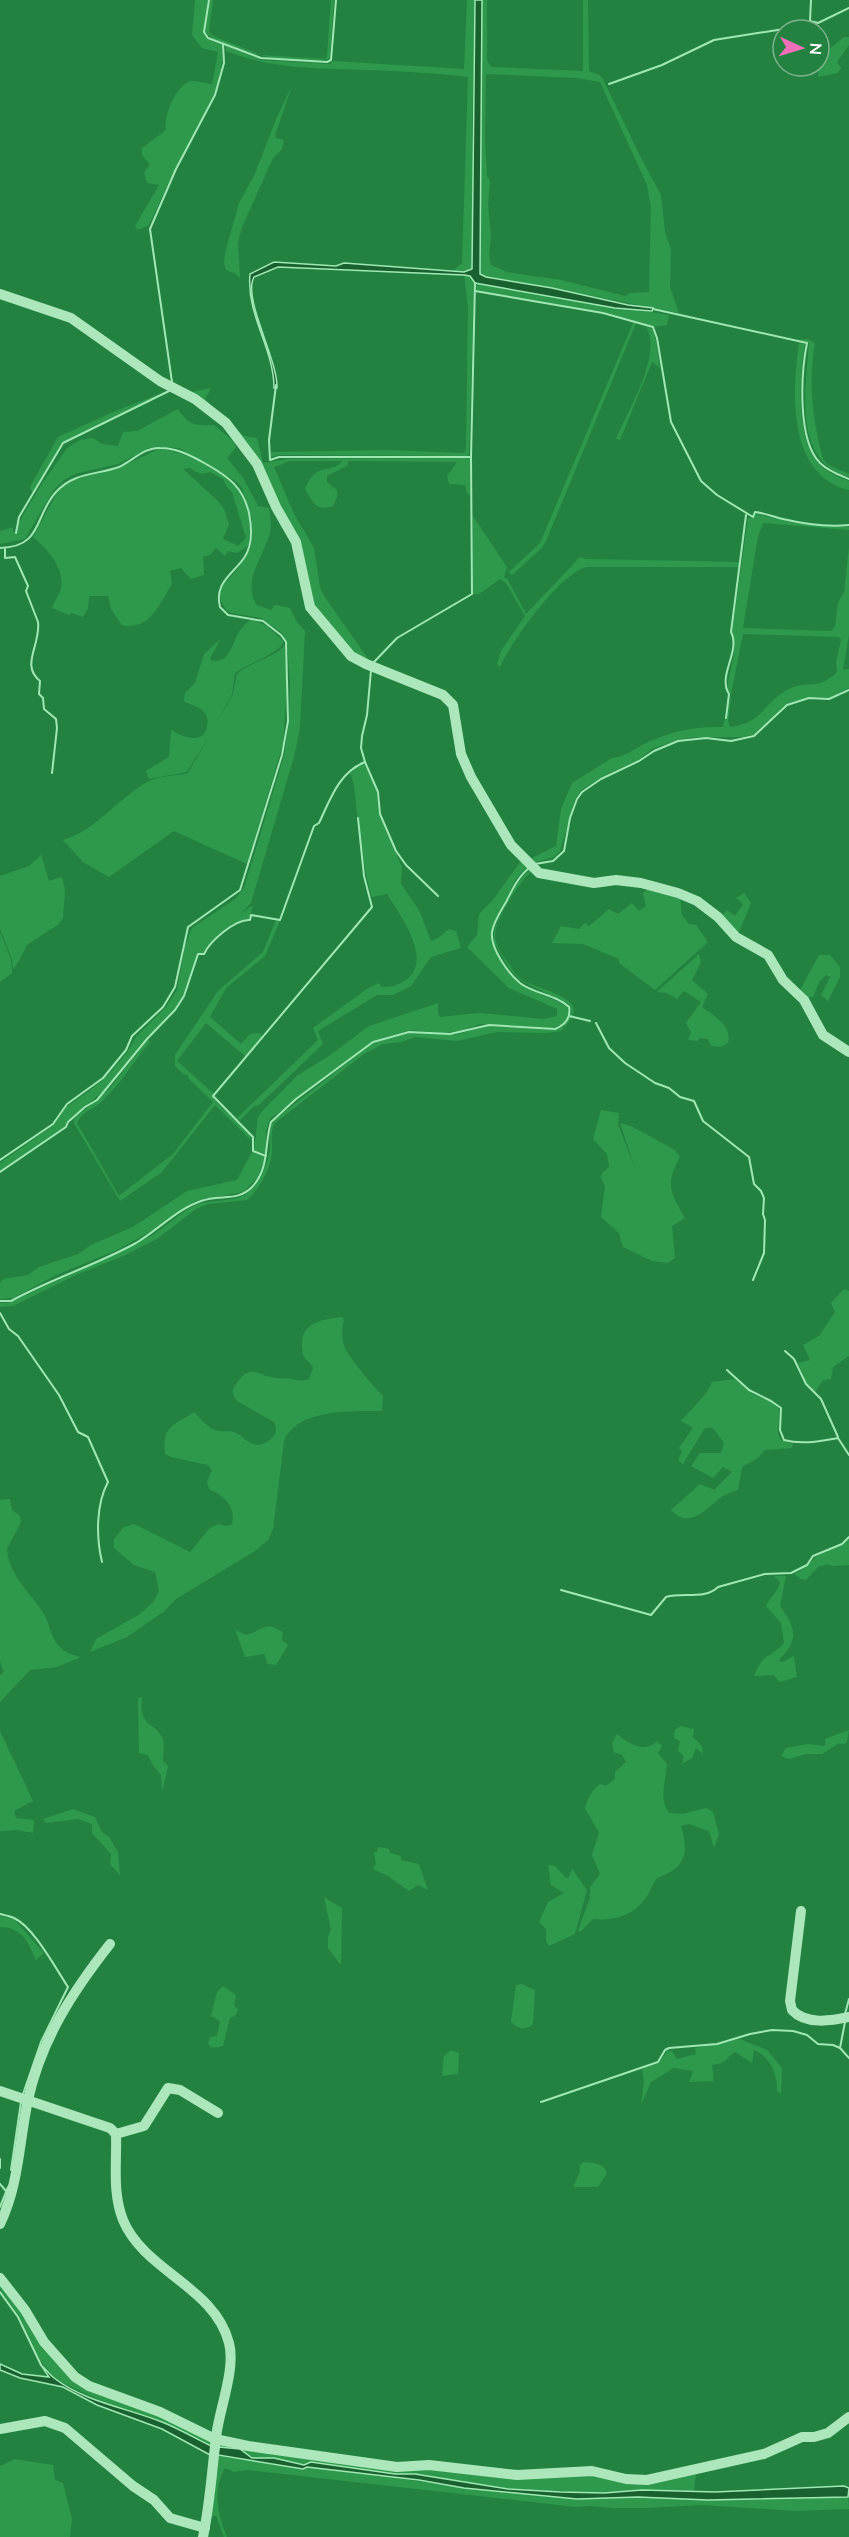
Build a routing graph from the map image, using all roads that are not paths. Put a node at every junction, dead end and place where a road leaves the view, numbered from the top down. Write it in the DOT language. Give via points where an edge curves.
graph roads {
  1 [pos="0,294"];
  2 [pos="849,1052"];
  3 [pos="801,1911"];
  4 [pos="110,1944"];
  5 [pos="849,2017"];
  6 [pos="0,2091"];
  7 [pos="28,2100"];
  8 [pos="218,2113"];
  9 [pos="116,2134"];
  10 [pos="0,2224"];
  11 [pos="0,2278"];
  12 [pos="849,2417"];
  13 [pos="0,2429"];
  14 [pos="215,2439"];
  15 [pos="204,2532"];
  1 -- 2 [label="street" via="70,318 226,423 257,464 296,542 310,607 351,656 443,695 453,705 461,754 471,777 511,845 540,873 594,883 641,883 697,902 736,937 768,955 783,981 804,1000 823,1035"];
  3 -- 5 [label="street" via="792,2010 804,2018 825,2021"];
  4 -- 7 [label="street" via="80,1981 52,2031"];
  6 -- 7 [label="street"];
  7 -- 9 [label="street" via="104,2126"];
  7 -- 10 [label="street" via="17,2179"];
  8 -- 9 [label="street" via="180,2090 168,2088 144,2126"];
  9 -- 14 [label="street" via="116,2189 130,2232 210,2308 230,2345"];
  11 -- 14 [label="street" via="44,2342 75,2377"];
  12 -- 14 [label="street" via="828,2433 802,2437 764,2454 647,2480 592,2471 517,2475 429,2465 397,2467"];
  13 -- 15 [label="street" via="45,2421 64,2428 170,2517"];
  14 -- 15 [label="street"];
}
